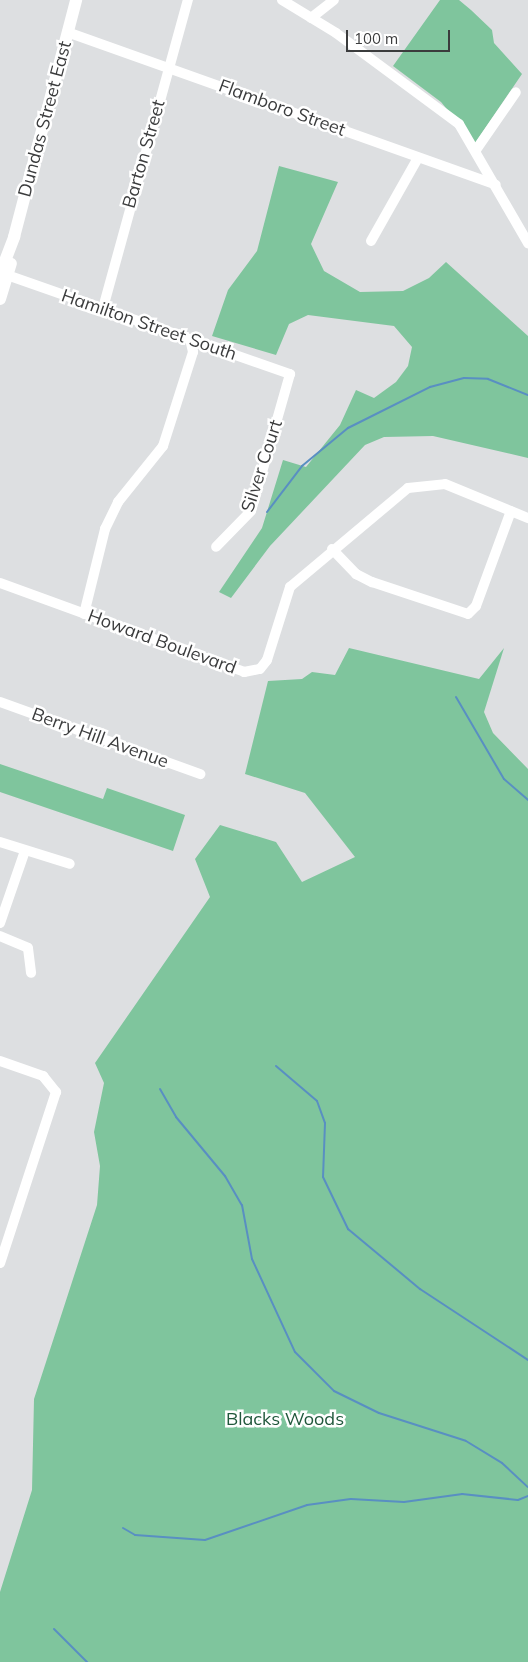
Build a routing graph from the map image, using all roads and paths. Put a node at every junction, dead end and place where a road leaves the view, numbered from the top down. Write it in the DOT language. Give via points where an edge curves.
graph roads {
  1 [pos="76,0"];
  2 [pos="188,0"];
  3 [pos="282,0"];
  4 [pos="334,0"];
  5 [pos="311,18"];
  6 [pos="67,32"];
  7 [pos="168,68"];
  8 [pos="516,92"];
  9 [pos="476,150"];
  10 [pos="418,158"];
  11 [pos="496,185"];
  12 [pos="371,241"];
  13 [pos="528,243"];
  14 [pos="2,273"];
  15 [pos="0,300"];
  16 [pos="103,308"];
  17 [pos="191,342"];
  18 [pos="290,374"];
  19 [pos="511,511"];
  20 [pos="528,518"];
  21 [pos="216,547"];
  22 [pos="332,550"];
  23 [pos="0,583"];
  24 [pos="84,614"];
  25 [pos="0,702"];
  26 [pos="200,774"];
  27 [pos="0,842"];
  28 [pos="26,851"];
  29 [pos="70,864"];
  30 [pos="0,923"];
  31 [pos="0,936"];
  32 [pos="31,973"];
  33 [pos="0,1061"];
  34 [pos="0,1263"];
  1 -- 6 [label="main road, Dundas Street East"];
  2 -- 7 [label="street, Barton Street"];
  3 -- 5 [label="street"];
  4 -- 5 [label="street"];
  5 -- 9 [label="street" via="441,107"];
  6 -- 7 [label="street, Flamboro Street"];
  6 -- 14 [label="main road, Dundas Street East"];
  7 -- 10 [label="street, Flamboro Street"];
  7 -- 16 [label="street, Barton Street"];
  8 -- 9 [label="street"];
  9 -- 11 [label="street"];
  10 -- 11 [label="street, Flamboro Street"];
  10 -- 12 [label="street"];
  11 -- 13 [label="street"];
  14 -- 15 [label="main road, Dundas Street East"];
  14 -- 16 [label="street, Hamilton Street South"];
  16 -- 17 [label="street, Hamilton Street South"];
  17 -- 18 [label="street, Hamilton Street South"];
  17 -- 24 [label="street" via="193,352 163,446 118,502 108,522"];
  18 -- 21 [label="street, Silver Court" via="251,511"];
  19 -- 20 [label="street, Howard Boulevard"];
  19 -- 22 [label="street, Howard Boulevard" via="445,484 429,482 408,488 388,500"];
  19 -- 22 [label="street" via="476,606 468,614 372,582 356,574"];
  22 -- 24 [label="street, Howard Boulevard" via="290,586 267,660 260,668 244,672"];
  23 -- 24 [label="street, Howard Boulevard"];
  25 -- 26 [label="street, Berry Hill Avenue"];
  27 -- 28 [label="street"];
  28 -- 29 [label="street"];
  28 -- 30 [label="street"];
  31 -- 32 [label="street" via="28,948"];
  33 -- 34 [label="street" via="43,1076 56,1092"];
}
